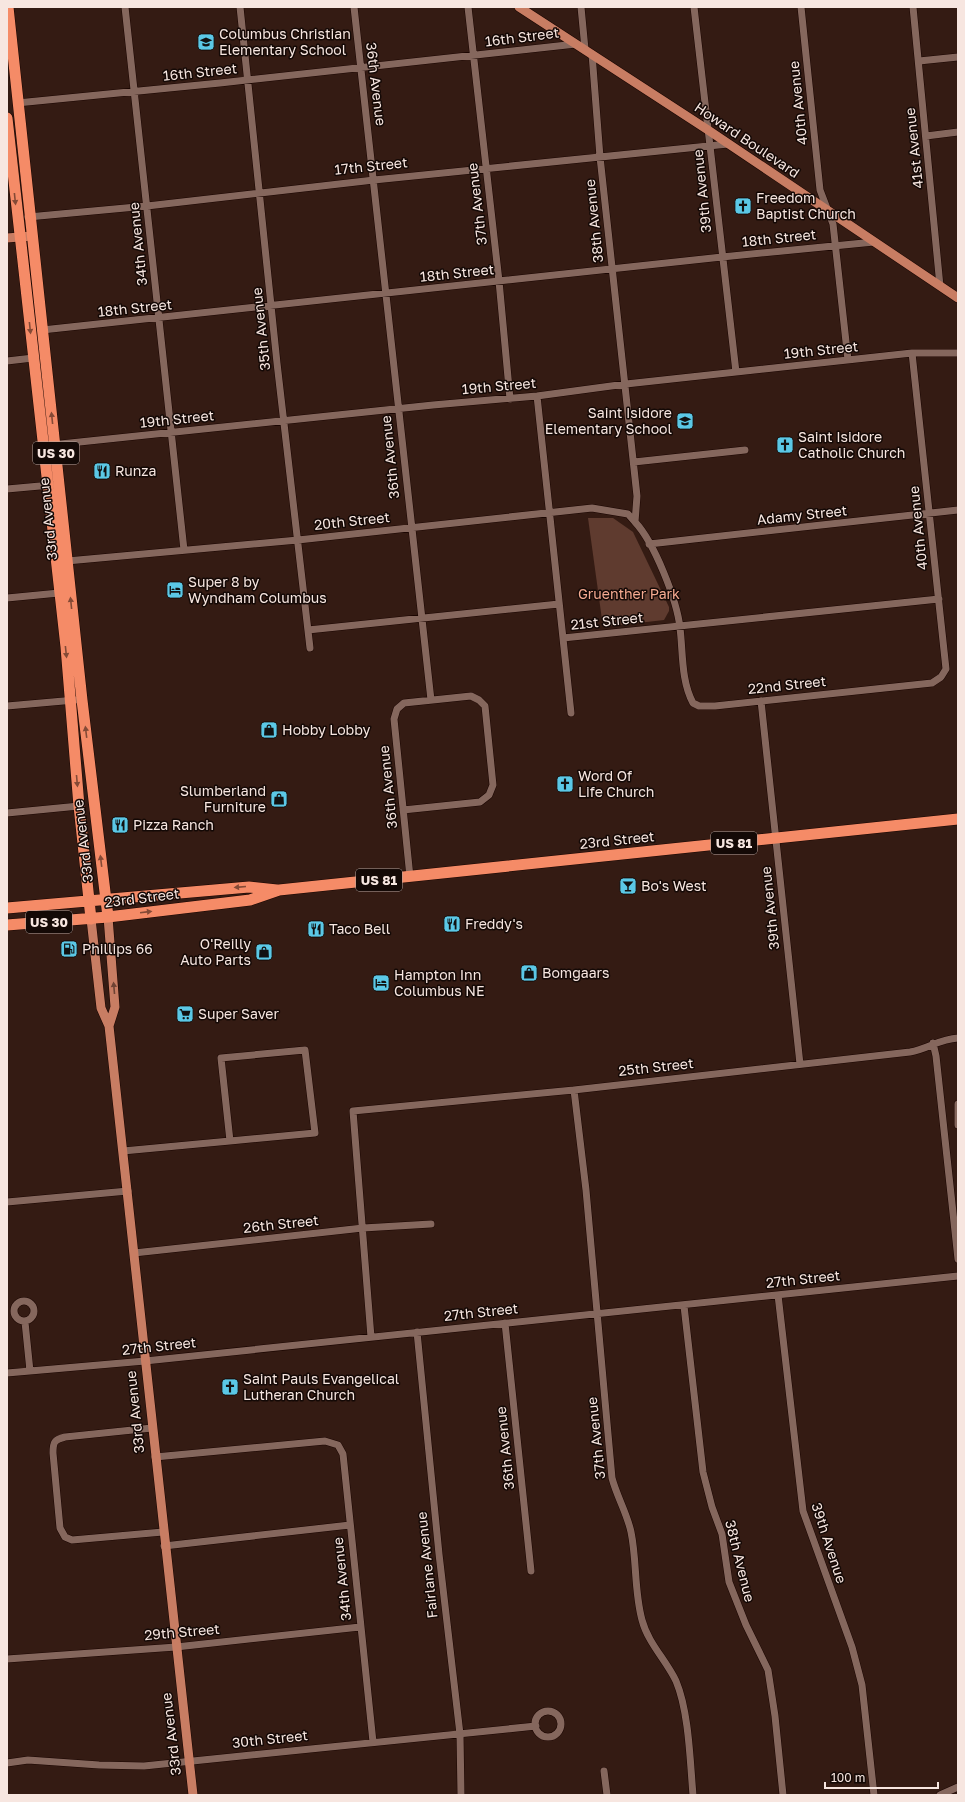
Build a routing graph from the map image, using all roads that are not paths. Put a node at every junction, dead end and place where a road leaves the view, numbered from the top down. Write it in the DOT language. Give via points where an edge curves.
graph roads {
  1 [pos="8,7"];
  2 [pos="125,7"];
  3 [pos="240,7"];
  4 [pos="354,7"];
  5 [pos="468,7"];
  6 [pos="519,7"];
  7 [pos="581,7"];
  8 [pos="694,7"];
  9 [pos="801,7"];
  10 [pos="913,7"];
  11 [pos="576,44"];
  12 [pos="588,52"];
  13 [pos="473,56"];
  14 [pos="958,57"];
  15 [pos="919,61"];
  16 [pos="361,68"];
  17 [pos="248,80"];
  18 [pos="134,91"];
  19 [pos="17,103"];
  20 [pos="7,118"];
  21 [pos="708,130"];
  22 [pos="958,132"];
  23 [pos="926,136"];
  24 [pos="728,144"];
  25 [pos="710,146"];
  26 [pos="600,157"];
  27 [pos="486,168"];
  28 [pos="374,180"];
  29 [pos="260,192"];
  30 [pos="147,206"];
  31 [pos="829,211"];
  32 [pos="30,217"];
  33 [pos="18,219"];
  34 [pos="32,236"];
  35 [pos="20,237"];
  36 [pos="7,238"];
  37 [pos="874,242"];
  38 [pos="836,245"];
  39 [pos="722,257"];
  40 [pos="612,269"];
  41 [pos="499,281"];
  42 [pos="940,286"];
  43 [pos="386,294"];
  44 [pos="958,298"];
  45 [pos="271,307"];
  46 [pos="160,319"];
  47 [pos="42,330"];
  48 [pos="912,353"];
  49 [pos="958,353"];
  50 [pos="33,358"];
  51 [pos="848,360"];
  52 [pos="7,361"];
  53 [pos="736,372"];
  54 [pos="626,384"];
  55 [pos="537,396"];
  56 [pos="510,399"];
  57 [pos="398,409"];
  58 [pos="284,421"];
  59 [pos="171,433"];
  60 [pos="55,444"];
  61 [pos="43,446"];
  62 [pos="744,450"];
  63 [pos="634,462"];
  64 [pos="59,484"];
  65 [pos="47,485"];
  66 [pos="7,489"];
  67 [pos="958,510"];
  68 [pos="549,512"];
  69 [pos="930,513"];
  70 [pos="635,522"];
  71 [pos="412,528"];
  72 [pos="298,540"];
  73 [pos="649,544"];
  74 [pos="184,550"];
  75 [pos="67,561"];
  76 [pos="59,593"];
  77 [pos="7,598"];
  78 [pos="939,599"];
  79 [pos="559,604"];
  80 [pos="421,618"];
  81 [pos="680,626"];
  82 [pos="308,630"];
  83 [pos="563,638"];
  84 [pos="310,648"];
  85 [pos="921,684"];
  86 [pos="76,700"];
  87 [pos="431,700"];
  88 [pos="761,701"];
  89 [pos="7,706"];
  90 [pos="571,713"];
  91 [pos="79,806"];
  92 [pos="404,810"];
  93 [pos="7,814"];
  94 [pos="958,819"];
  95 [pos="776,839"];
  96 [pos="410,877"];
  97 [pos="279,890"];
  98 [pos="106,900"];
  99 [pos="89,901"];
  100 [pos="7,908"];
  101 [pos="108,917"];
  102 [pos="91,918"];
  103 [pos="7,925"];
  104 [pos="109,1026"];
  105 [pos="958,1038"];
  106 [pos="933,1044"];
  107 [pos="800,1064"];
  108 [pos="574,1090"];
  109 [pos="958,1104"];
  110 [pos="958,1125"];
  111 [pos="944,1128"];
  112 [pos="230,1141"];
  113 [pos="123,1152"];
  114 [pos="128,1191"];
  115 [pos="7,1202"];
  116 [pos="431,1224"];
  117 [pos="364,1228"];
  118 [pos="134,1253"];
  119 [pos="958,1259"];
  120 [pos="958,1276"];
  121 [pos="778,1295"];
  122 [pos="684,1306"];
  123 [pos="597,1314"];
  124 [pos="25,1322"];
  125 [pos="505,1323"];
  126 [pos="417,1332"];
  127 [pos="371,1337"];
  128 [pos="145,1361"];
  129 [pos="30,1371"];
  130 [pos="7,1374"];
  131 [pos="152,1428"];
  132 [pos="155,1457"];
  133 [pos="350,1525"];
  134 [pos="163,1532"];
  135 [pos="164,1546"];
  136 [pos="531,1572"];
  137 [pos="360,1628"];
  138 [pos="176,1647"];
  139 [pos="7,1659"];
  140 [pos="536,1726"];
  141 [pos="460,1734"];
  142 [pos="373,1742"];
  143 [pos="190,1761"];
  144 [pos="7,1763"];
  145 [pos="604,1771"];
  146 [pos="958,1787"];
  147 [pos="193,1795"];
  148 [pos="461,1795"];
  149 [pos="607,1795"];
  150 [pos="693,1795"];
  151 [pos="783,1795"];
  152 [pos="874,1795"];
  153 [pos="940,1795"];
  1 -- 19 [label="highway, 33rd Avenue / US 30"];
  2 -- 18 [label="street, 34th Avenue"];
  3 -- 17 [label="street, 35th Avenue"];
  4 -- 16 [label="street, 36th Avenue"];
  5 -- 13 [label="street, 37th Avenue"];
  6 -- 11 [label="main road, Howard Boulevard"];
  7 -- 12 [label="street, 38th Avenue"];
  8 -- 21 [label="street, 39th Avenue"];
  9 -- 31 [label="street, 40th Avenue" via="820,190"];
  10 -- 15 [label="street, 41st Avenue"];
  11 -- 12 [label="main road, Howard Boulevard"];
  11 -- 13 [label="street, 16th Street"];
  12 -- 21 [label="main road, Howard Boulevard"];
  12 -- 26 [label="street, 38th Avenue"];
  13 -- 16 [label="street, 16th Street"];
  13 -- 27 [label="street, 37th Avenue"];
  14 -- 15 [label="street"];
  15 -- 23 [label="street, 41st Avenue"];
  16 -- 17 [label="street, 16th Street"];
  16 -- 28 [label="street, 36th Avenue"];
  17 -- 18 [label="street, 16th Street"];
  17 -- 29 [label="street, 35th Avenue"];
  18 -- 19 [label="street, 16th Street"];
  18 -- 30 [label="street, 34th Avenue"];
  19 -- 32 [label="highway, 33rd Avenue / US 30"];
  20 -- 33 [label="highway, 33rd Avenue / US 30, one-way"];
  21 -- 24 [label="main road, Howard Boulevard"];
  21 -- 25 [label="street, 39th Avenue"];
  22 -- 23 [label="street"];
  23 -- 42 [label="street, 41st Avenue"];
  24 -- 25 [label="street, 17th Street"];
  24 -- 31 [label="main road, Howard Boulevard"];
  25 -- 26 [label="street, 17th Street"];
  25 -- 39 [label="street, 39th Avenue"];
  26 -- 27 [label="street, 17th Street"];
  26 -- 40 [label="street, 38th Avenue"];
  27 -- 28 [label="street, 17th Street"];
  27 -- 41 [label="street, 37th Avenue"];
  28 -- 29 [label="street, 17th Street"];
  28 -- 43 [label="street, 36th Avenue"];
  29 -- 30 [label="street, 17th Street"];
  29 -- 45 [label="street, 35th Avenue"];
  30 -- 32 [label="street, 17th Street"];
  30 -- 46 [label="street, 34th Avenue"];
  31 -- 37 [label="main road, Howard Boulevard"];
  31 -- 38 [label="street, 40th Avenue"];
  32 -- 33 [label="street, 17th Street"];
  32 -- 34 [label="highway, 33rd Avenue / US 30"];
  33 -- 35 [label="highway, 33rd Avenue / US 30"];
  34 -- 35 [label="main road"];
  34 -- 47 [label="highway, 33rd Avenue / US 30"];
  35 -- 36 [label="main road"];
  35 -- 50 [label="highway, 33rd Avenue / US 30, one-way"];
  37 -- 38 [label="street, 18th Street"];
  37 -- 42 [label="main road, Howard Boulevard"];
  38 -- 39 [label="street, 18th Street"];
  38 -- 51 [label="street, 40th Avenue"];
  39 -- 40 [label="street, 18th Street"];
  39 -- 53 [label="street, 39th Avenue"];
  40 -- 41 [label="street, 18th Street"];
  40 -- 54 [label="street, 38th Avenue"];
  41 -- 43 [label="street, 18th Street"];
  41 -- 56 [label="street, 37th Avenue"];
  42 -- 44 [label="main road, Howard Boulevard"];
  43 -- 45 [label="street, 18th Street"];
  43 -- 57 [label="street, 36th Avenue"];
  45 -- 46 [label="street, 18th Street"];
  45 -- 58 [label="street, 35th Avenue"];
  46 -- 47 [label="street, 18th Street"];
  46 -- 59 [label="street, 34th Avenue"];
  60 -- 47 [label="highway, 33rd Avenue / US 30, one-way"];
  48 -- 49 [label="street, 19th Street"];
  48 -- 51 [label="street, 19th Street"];
  48 -- 69 [label="street, 40th Avenue"];
  50 -- 52 [label="street"];
  50 -- 61 [label="highway, 33rd Avenue / US 30"];
  51 -- 53 [label="street, 19th Street"];
  53 -- 54 [label="street, 19th Street"];
  54 -- 55 [label="street, 19th Street"];
  54 -- 63 [label="street, 38th Avenue"];
  55 -- 56 [label="street, 19th Street"];
  55 -- 68 [label="street"];
  56 -- 57 [label="street, 19th Street"];
  57 -- 58 [label="street, 19th Street"];
  57 -- 71 [label="street, 36th Avenue"];
  58 -- 59 [label="street, 19th Street"];
  58 -- 72 [label="street, 35th Avenue"];
  59 -- 60 [label="street, 19th Street"];
  59 -- 74 [label="street, 34th Avenue"];
  60 -- 61 [label="street, 19th Street"];
  60 -- 64 [label="highway, 33rd Avenue / US 30"];
  61 -- 65 [label="highway, 33rd Avenue / US 30"];
  62 -- 63 [label="street"];
  63 -- 70 [label="street, 38th Avenue" via="637,496"];
  64 -- 65 [label="street"];
  64 -- 75 [label="highway, 33rd Avenue / US 30"];
  65 -- 66 [label="street"];
  65 -- 76 [label="highway, 33rd Avenue / US 30"];
  67 -- 69 [label="street, Adamy Street"];
  68 -- 70 [label="street, 20th Street" via="592,508 628,514"];
  68 -- 71 [label="street, 20th Street"];
  68 -- 79 [label="street"];
  69 -- 73 [label="street, Adamy Street"];
  69 -- 78 [label="street, 40th Avenue"];
  70 -- 73 [label="street, 22nd Street"];
  71 -- 72 [label="street, 20th Street"];
  71 -- 80 [label="street, 36th Avenue"];
  72 -- 74 [label="street, 20th Street"];
  72 -- 82 [label="street, 35th Avenue"];
  73 -- 81 [label="street, 22nd Street" via="676,601"];
  74 -- 75 [label="street, 20th Street"];
  86 -- 75 [label="highway, 33rd Avenue / US 30, one-way"];
  76 -- 77 [label="street"];
  76 -- 86 [label="highway, 33rd Avenue / US 30, one-way"];
  78 -- 81 [label="street, 21st Street"];
  78 -- 85 [label="street, 40th Avenue" via="946,669 936,681"];
  79 -- 80 [label="street, 21st Street"];
  79 -- 83 [label="street, 21st Street"];
  80 -- 82 [label="street, 21st Street"];
  80 -- 87 [label="street, 36th Avenue"];
  81 -- 83 [label="street, 21st Street"];
  81 -- 88 [label="street, 22nd Street" via="686,686 693,703 699,706"];
  82 -- 84 [label="street, 35th Avenue"];
  83 -- 90 [label="street"];
  85 -- 88 [label="street, 22nd Street"];
  86 -- 89 [label="street"];
  86 -- 91 [label="highway, 33rd Avenue / US 30, one-way"];
  98 -- 86 [label="highway, 33rd Avenue / US 30, one-way"];
  87 -- 92 [label="street, 36th Avenue" via="404,703 397,709 394,719"];
  87 -- 92 [label="street" via="471,696 485,706 493,785 489,795 480,802"];
  88 -- 95 [label="street, 39th Avenue"];
  91 -- 93 [label="street"];
  91 -- 99 [label="highway, 33rd Avenue / US 30"];
  92 -- 96 [label="street, 36th Avenue"];
  94 -- 95 [label="highway, 23rd Street / US 81"];
  95 -- 96 [label="highway, 23rd Street / US 81"];
  95 -- 107 [label="street, 39th Avenue"];
  96 -- 97 [label="highway, 23rd Street / US 81"];
  97 -- 98 [label="highway, 23rd Street / US 81, one-way" via="249,887"];
  101 -- 97 [label="highway, 23rd Street / US 81, one-way" via="250,900"];
  98 -- 99 [label="highway, 23rd Street / US 81"];
  98 -- 101 [label="highway, 33rd Avenue / US 30"];
  99 -- 100 [label="highway, 23rd Street / US 30"];
  99 -- 102 [label="highway, 33rd Avenue / US 30"];
  101 -- 102 [label="highway, 23rd Street / US 30"];
  104 -- 101 [label="main road, 33rd Avenue, one-way" via="115,1007"];
  102 -- 103 [label="highway, 23rd Street / US 30"];
  102 -- 104 [label="main road, 33rd Avenue" via="101,1008"];
  104 -- 113 [label="main road, 33rd Avenue"];
  105 -- 106 [label="street, 25th Street" via="945,1039"];
  106 -- 107 [label="street, 25th Street" via="922,1050 910,1052"];
  106 -- 111 [label="street"];
  107 -- 108 [label="street, 25th Street"];
  108 -- 117 [label="street, 25th Street" via="353,1111"];
  108 -- 123 [label="street, 37th Avenue"];
  109 -- 110 [label="street"];
  110 -- 111 [label="street"];
  111 -- 119 [label="street"];
  112 -- 112 [label="street" via="315,1132 305,1050 221,1058"];
  112 -- 113 [label="street"];
  113 -- 114 [label="main road, 33rd Avenue"];
  114 -- 115 [label="street"];
  114 -- 118 [label="main road, 33rd Avenue"];
  116 -- 117 [label="street, 26th Street"];
  117 -- 118 [label="street, 26th Street"];
  117 -- 127 [label="street"];
  118 -- 128 [label="main road, 33rd Avenue"];
  120 -- 121 [label="street, 27th Street"];
  121 -- 122 [label="street, 27th Street"];
  121 -- 152 [label="street, 39th Avenue" via="803,1511 852,1647 862,1685"];
  122 -- 123 [label="street, 27th Street"];
  122 -- 151 [label="street, 38th Avenue" via="704,1472 712,1507 722,1534 731,1588 768,1670"];
  123 -- 125 [label="street, 27th Street"];
  123 -- 150 [label="street, 37th Avenue" via="612,1478 631,1533 642,1620 649,1638 675,1680 682,1700"];
  124 -- 129 [label="street"];
  125 -- 126 [label="street, 27th Street"];
  125 -- 136 [label="street, 36th Avenue"];
  126 -- 127 [label="street, 27th Street"];
  126 -- 141 [label="street, Fairlane Avenue"];
  127 -- 128 [label="street, 27th Street"];
  128 -- 129 [label="street, 27th Street"];
  128 -- 131 [label="main road, 33rd Avenue"];
  129 -- 130 [label="street, 27th Street"];
  131 -- 132 [label="main road, 33rd Avenue"];
  131 -- 134 [label="street" via="56,1439 53,1443 53,1454 60,1528 66,1537 72,1540"];
  132 -- 133 [label="street, 34th Avenue" via="308,1442 325,1441 338,1445 343,1454"];
  132 -- 134 [label="main road, 33rd Avenue"];
  133 -- 135 [label="street"];
  133 -- 137 [label="street, 34th Avenue"];
  134 -- 135 [label="main road, 33rd Avenue"];
  135 -- 138 [label="main road, 33rd Avenue"];
  137 -- 138 [label="street, 29th Street"];
  137 -- 142 [label="street, 34th Avenue"];
  138 -- 139 [label="street, 29th Street"];
  138 -- 143 [label="main road, 33rd Avenue"];
  140 -- 141 [label="street, 30th Street"];
  141 -- 142 [label="street, 30th Street"];
  141 -- 148 [label="street, Fairlane Avenue"];
  142 -- 143 [label="street, 30th Street"];
  143 -- 144 [label="street, 30th Street" via="144,1766 28,1760"];
  143 -- 147 [label="main road, 33rd Avenue"];
  145 -- 149 [label="street"];
  146 -- 153 [label="street"];
}
